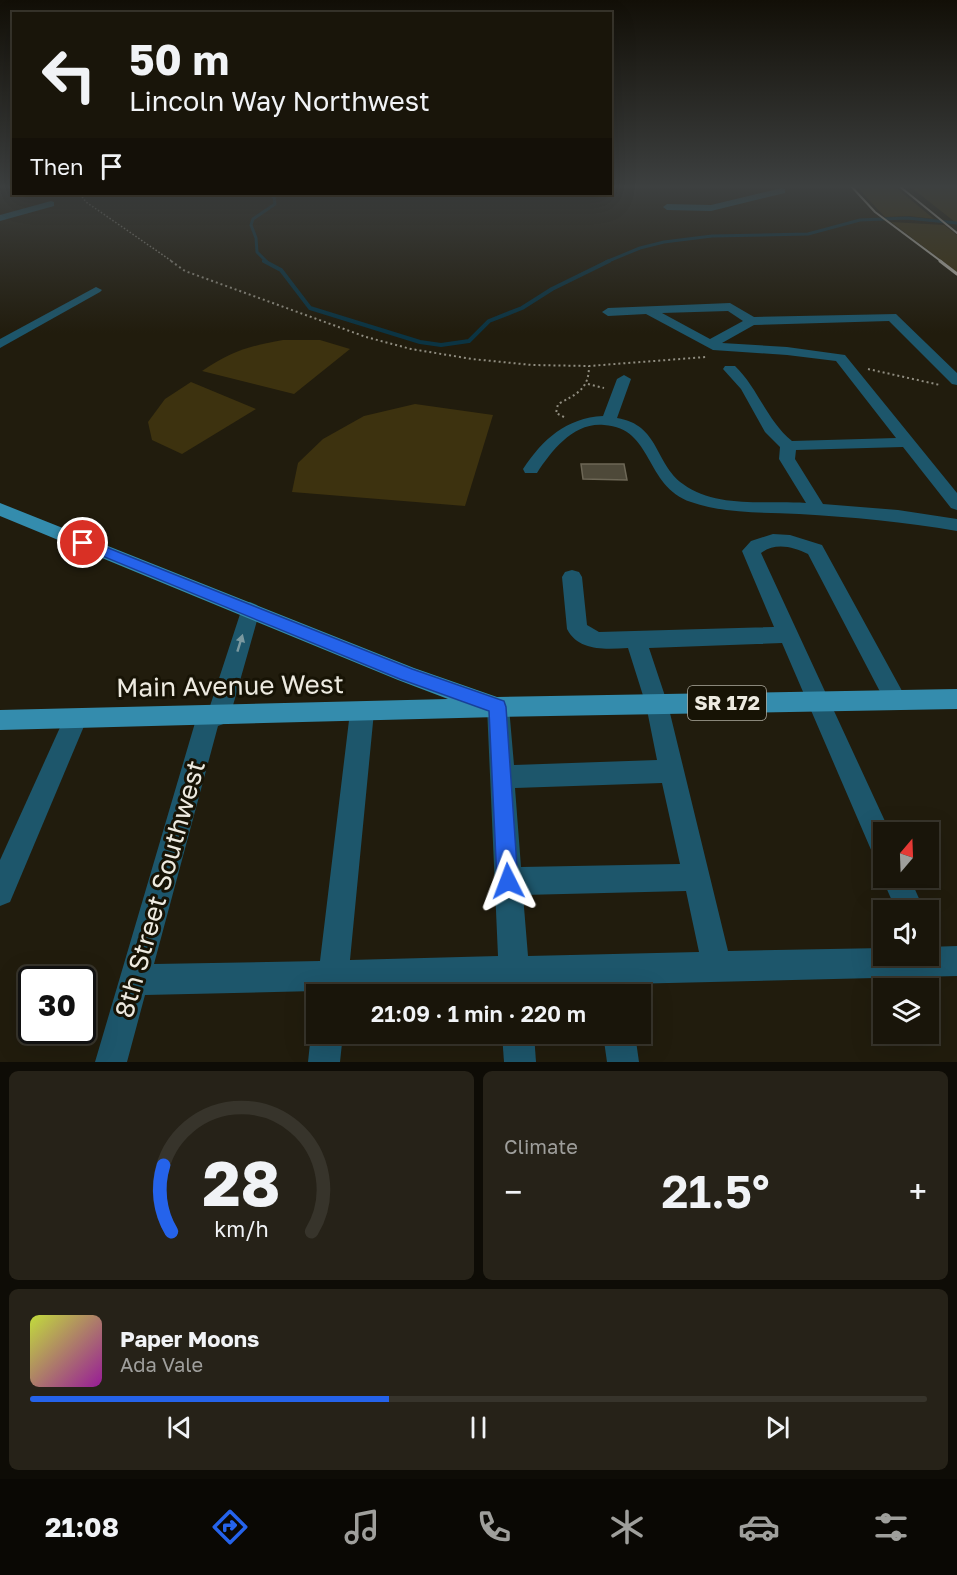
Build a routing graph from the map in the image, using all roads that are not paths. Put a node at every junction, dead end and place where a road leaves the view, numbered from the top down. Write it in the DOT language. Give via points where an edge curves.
graph roads {
  1 [pos="96,290"];
  2 [pos="647,310"];
  3 [pos="608,312"];
  4 [pos="751,321"];
  5 [pos="0,344"];
  6 [pos="711,352"];
  7 [pos="730,369"];
  8 [pos="624,380"];
  9 [pos="952,383"];
  10 [pos="608,420"];
  11 [pos="908,442"];
  12 [pos="788,446"];
  13 [pos="531,469"];
  14 [pos="957,504"];
  15 [pos="0,509"];
  16 [pos="818,509"];
  17 [pos="957,525"];
  18 [pos="572,577"];
  19 [pos="250,610"];
  20 [pos="788,634"];
  21 [pos="636,640"];
  22 [pos="896,700"];
  23 [pos="956,700"];
  24 [pos="818,702"];
  25 [pos="657,705"];
  26 [pos="498,707"];
  27 [pos="362,712"];
  28 [pos="213,716"];
  29 [pos="75,719"];
  30 [pos="0,720"];
  31 [pos="672,771"];
  32 [pos="502,777"];
  33 [pos="873,825"];
  34 [pos="696,877"];
  35 [pos="508,881"];
  36 [pos="0,892"];
  37 [pos="873,961"];
  38 [pos="717,967"];
  39 [pos="134,980"];
  40 [pos="611,982"];
  41 [pos="514,983"];
  42 [pos="306,984"];
  43 [pos="332,984"];
  44 [pos="423,984"];
  45 [pos="326,1044"];
  46 [pos="519,1044"];
  47 [pos="620,1044"];
  48 [pos="111,1062"];
  49 [pos="324,1062"];
  50 [pos="520,1062"];
  51 [pos="623,1062"];
  1 -- 5 [label="street"];
  2 -- 3 [label="street"];
  2 -- 4 [label="street" via="730,308"];
  2 -- 6 [label="street"];
  4 -- 6 [label="street" via="714,342"];
  4 -- 9 [label="street" via="892,317"];
  6 -- 11 [label="street" via="787,351 840,358"];
  7 -- 12 [label="street" via="751,390 774,435"];
  8 -- 10 [label="street"];
  10 -- 13 [label="street" via="576,425 552,441"];
  10 -- 16 [label="street" via="642,435 669,483 691,497 720,504"];
  11 -- 12 [label="street"];
  11 -- 14 [label="street"];
  12 -- 16 [label="street" via="787,459"];
  15 -- 19 [label="main road, SR 172"];
  16 -- 17 [label="street"];
  18 -- 21 [label="street" via="577,628 595,641"];
  19 -- 26 [label="main road, SR 172"];
  28 -- 19 [label="street, 8th Street Southwest, one-way"];
  20 -- 21 [label="street"];
  20 -- 22 [label="street" via="751,551 766,541 795,542 815,550"];
  20 -- 24 [label="street"];
  21 -- 25 [label="street"];
  22 -- 23 [label="main road, SR 172"];
  22 -- 24 [label="main road, SR 172"];
  24 -- 25 [label="main road, SR 172"];
  24 -- 33 [label="street"];
  25 -- 26 [label="main road, SR 172"];
  25 -- 31 [label="street"];
  26 -- 27 [label="main road, Main Avenue West"];
  26 -- 32 [label="street"];
  27 -- 28 [label="main road, Main Avenue West"];
  27 -- 43 [label="street"];
  28 -- 29 [label="main road, Main Avenue West"];
  28 -- 39 [label="street, 8th Street Southwest"];
  29 -- 30 [label="main road, Main Avenue West"];
  29 -- 36 [label="street"];
  31 -- 32 [label="street"];
  31 -- 34 [label="street"];
  32 -- 35 [label="street"];
  34 -- 35 [label="street"];
  34 -- 38 [label="street"];
  35 -- 41 [label="street"];
  37 -- 38 [label="street"];
  38 -- 40 [label="street"];
  39 -- 42 [label="street"];
  39 -- 48 [label="street, 8th Street Southwest"];
  40 -- 41 [label="street"];
  41 -- 44 [label="street"];
  45 -- 49 [label="street"];
  46 -- 50 [label="street"];
  47 -- 51 [label="street"];
}
